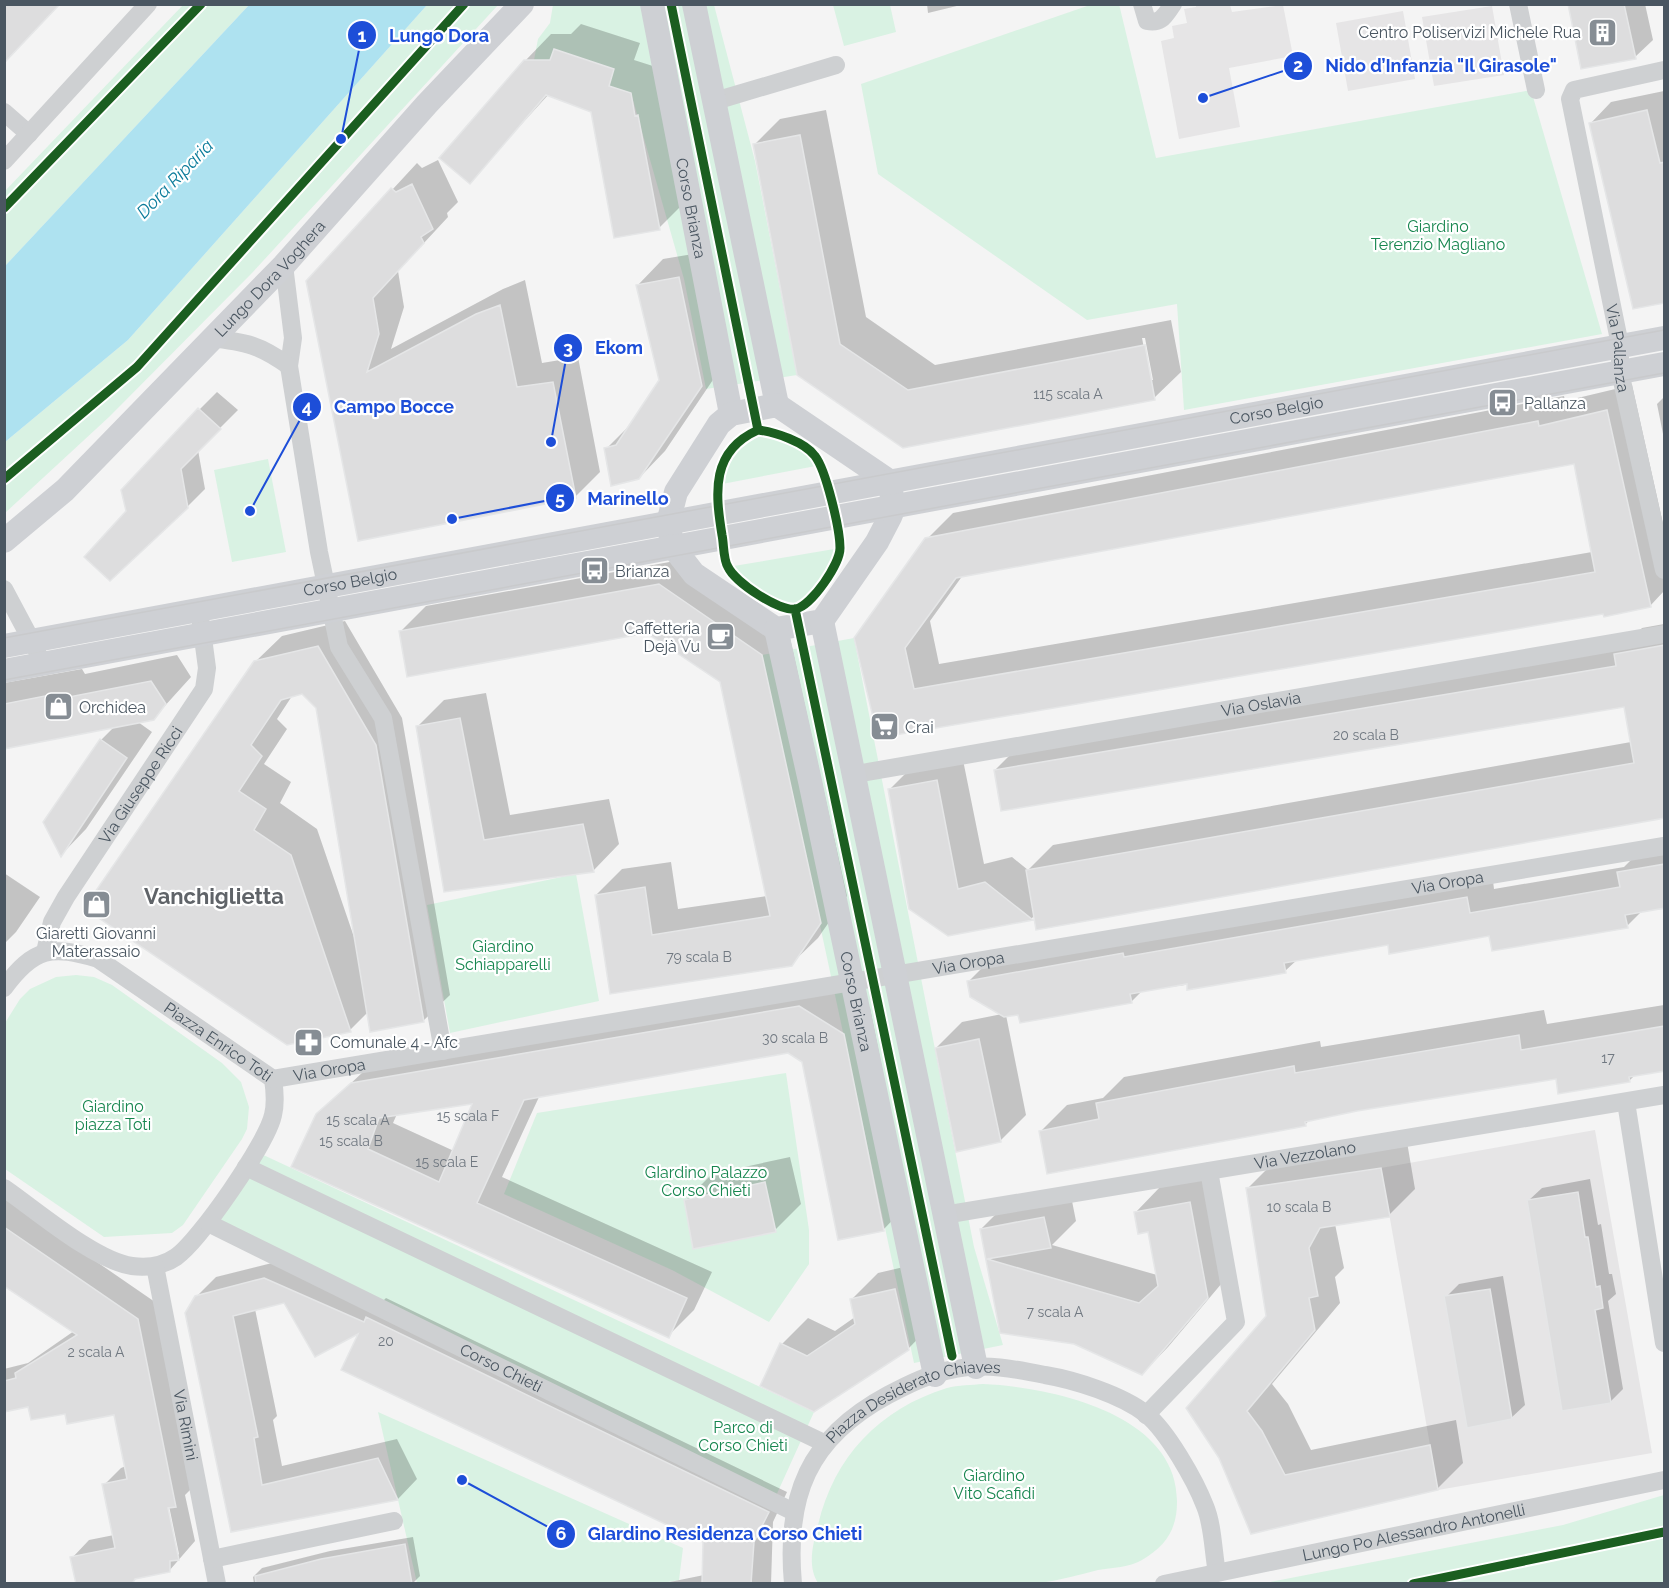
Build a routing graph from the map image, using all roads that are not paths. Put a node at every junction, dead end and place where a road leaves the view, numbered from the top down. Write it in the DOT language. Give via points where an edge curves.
graph roads {
  1 [pos="148,4"];
  2 [pos="522,4"];
  3 [pos="652,4"];
  4 [pos="694,4"];
  5 [pos="1143,4"];
  6 [pos="1173,4"];
  7 [pos="1518,4"];
  8 [pos="836,65"];
  9 [pos="1665,70"];
  10 [pos="1536,90"];
  11 [pos="715,101"];
  12 [pos="4,112"];
  13 [pos="29,134"];
  14 [pos="4,161"];
  15 [pos="284,264"];
  16 [pos="210,338"];
  17 [pos="1665,338"];
  18 [pos="1620,345"];
  19 [pos="1665,364"];
  20 [pos="289,366"];
  21 [pos="1620,372"];
  22 [pos="777,405"];
  23 [pos="731,414"];
  24 [pos="889,481"];
  25 [pos="894,507"];
  26 [pos="669,523"];
  27 [pos="4,541"];
  28 [pos="672,548"];
  29 [pos="1665,570"];
  30 [pos="4,589"];
  31 [pos="328,599"];
  32 [pos="822,621"];
  33 [pos="201,623"];
  34 [pos="776,629"];
  35 [pos="1665,634"];
  36 [pos="32,641"];
  37 [pos="4,646"];
  38 [pos="43,664"];
  39 [pos="4,671"];
  40 [pos="856,774"];
  41 [pos="1665,846"];
  42 [pos="45,952"];
  43 [pos="894,976"];
  44 [pos="851,984"];
  45 [pos="4,988"];
  46 [pos="443,1051"];
  47 [pos="273,1079"];
  48 [pos="1665,1095"];
  49 [pos="1626,1102"];
  50 [pos="246,1167"];
  51 [pos="1209,1171"];
  52 [pos="4,1188"];
  53 [pos="944,1215"];
  54 [pos="208,1223"];
  55 [pos="155,1266"];
  56 [pos="1665,1343"];
  57 [pos="976,1367"];
  58 [pos="935,1375"];
  59 [pos="1146,1414"];
  60 [pos="824,1443"];
  61 [pos="1665,1480"];
  62 [pos="794,1512"];
  63 [pos="394,1521"];
  64 [pos="212,1559"];
  65 [pos="1217,1573"];
  66 [pos="217,1584"];
  67 [pos="794,1584"];
  68 [pos="1164,1584"];
  1 -- 13 [label="street"];
  2 -- 15 [label="street, Lungo Dora Voghera"];
  3 -- 23 [label="street, Corso Brianza"];
  4 -- 11 [label="street"];
  5 -- 6 [label="street" via="1147,21 1155,22 1162,20"];
  7 -- 10 [label="street"];
  8 -- 11 [label="street"];
  9 -- 18 [label="street, Via Pallanza" via="1574,90 1569,99"];
  11 -- 22 [label="street"];
  12 -- 13 [label="street"];
  13 -- 14 [label="street"];
  15 -- 16 [label="street, Lungo Dora Voghera"];
  15 -- 20 [label="street" via="293,338"];
  16 -- 20 [label="street" via="260,346"];
  16 -- 27 [label="street, Lungo Dora Voghera" via="65,490"];
  17 -- 18 [label="street, Corso Belgio"];
  18 -- 21 [label="street, Via Pallanza"];
  18 -- 24 [label="street, Corso Belgio"];
  19 -- 21 [label="street, Corso Belgio"];
  20 -- 31 [label="street"];
  21 -- 25 [label="street, Corso Belgio"];
  21 -- 29 [label="street, Via Pallanza"];
  22 -- 23 [label="street"];
  22 -- 24 [label="street"];
  23 -- 26 [label="street" via="719,424 676,492"];
  24 -- 25 [label="street"];
  24 -- 26 [label="street, Corso Belgio"];
  25 -- 28 [label="street, Corso Belgio"];
  25 -- 32 [label="street" via="877,542"];
  26 -- 28 [label="street"];
  26 -- 31 [label="street, Corso Belgio"];
  28 -- 31 [label="street, Corso Belgio"];
  28 -- 34 [label="street" via="694,574"];
  30 -- 36 [label="street"];
  31 -- 33 [label="street, Corso Belgio"];
  31 -- 46 [label="street, Corso Belgio" via="339,647 383,718"];
  32 -- 34 [label="street"];
  32 -- 40 [label="street"];
  33 -- 36 [label="street, Corso Belgio"];
  33 -- 38 [label="street, Corso Belgio"];
  33 -- 42 [label="street, Via Giuseppe Ricci" via="207,668 204,688 66,897 52,922"];
  34 -- 44 [label="street, Corso Brianza"];
  35 -- 40 [label="street, Via Oslavia"];
  36 -- 37 [label="street, Corso Belgio"];
  36 -- 38 [label="street"];
  38 -- 39 [label="street, Corso Belgio"];
  40 -- 43 [label="street"];
  41 -- 43 [label="street, Via Oropa"];
  42 -- 45 [label="street" via="19,968"];
  42 -- 47 [label="street, Piazza Enrico Toti" via="66,950 98,959"];
  43 -- 44 [label="street, Via Oropa"];
  43 -- 53 [label="street"];
  44 -- 46 [label="street, Via Oropa"];
  44 -- 58 [label="street, Corso Brianza"];
  46 -- 47 [label="street, Via Oropa"];
  47 -- 50 [label="street, Piazza Enrico Toti" via="273,1118"];
  48 -- 49 [label="street, Via Vezzolano"];
  49 -- 51 [label="street, Via Vezzolano"];
  49 -- 56 [label="street"];
  50 -- 54 [label="street, Piazza Enrico Toti"];
  50 -- 60 [label="street"];
  51 -- 53 [label="street, Via Vezzolano"];
  51 -- 59 [label="street" via="1236,1322"];
  52 -- 55 [label="street" via="106,1258 131,1266"];
  53 -- 57 [label="street"];
  54 -- 55 [label="street, Piazza Enrico Toti" via="176,1257"];
  54 -- 62 [label="street, Corso Chieti"];
  55 -- 64 [label="street, Via Rimini"];
  57 -- 58 [label="street, Piazza Desiderato Chiaves"];
  57 -- 59 [label="street, Piazza Desiderato Chiaves" via="1003,1367 1065,1378"];
  58 -- 60 [label="street, Piazza Desiderato Chiaves" via="874,1402"];
  59 -- 65 [label="street, Piazza Desiderato Chiaves" via="1180,1458 1206,1507"];
  60 -- 62 [label="street, Piazza Desiderato Chiaves" via="805,1476"];
  61 -- 65 [label="street, Lungo Po Alessandro Antonelli"];
  62 -- 67 [label="street, Piazza Desiderato Chiaves"];
  63 -- 64 [label="street"];
  64 -- 66 [label="street, Via Rimini"];
  65 -- 68 [label="street, Lungo Po Alessandro Antonelli"];
}
